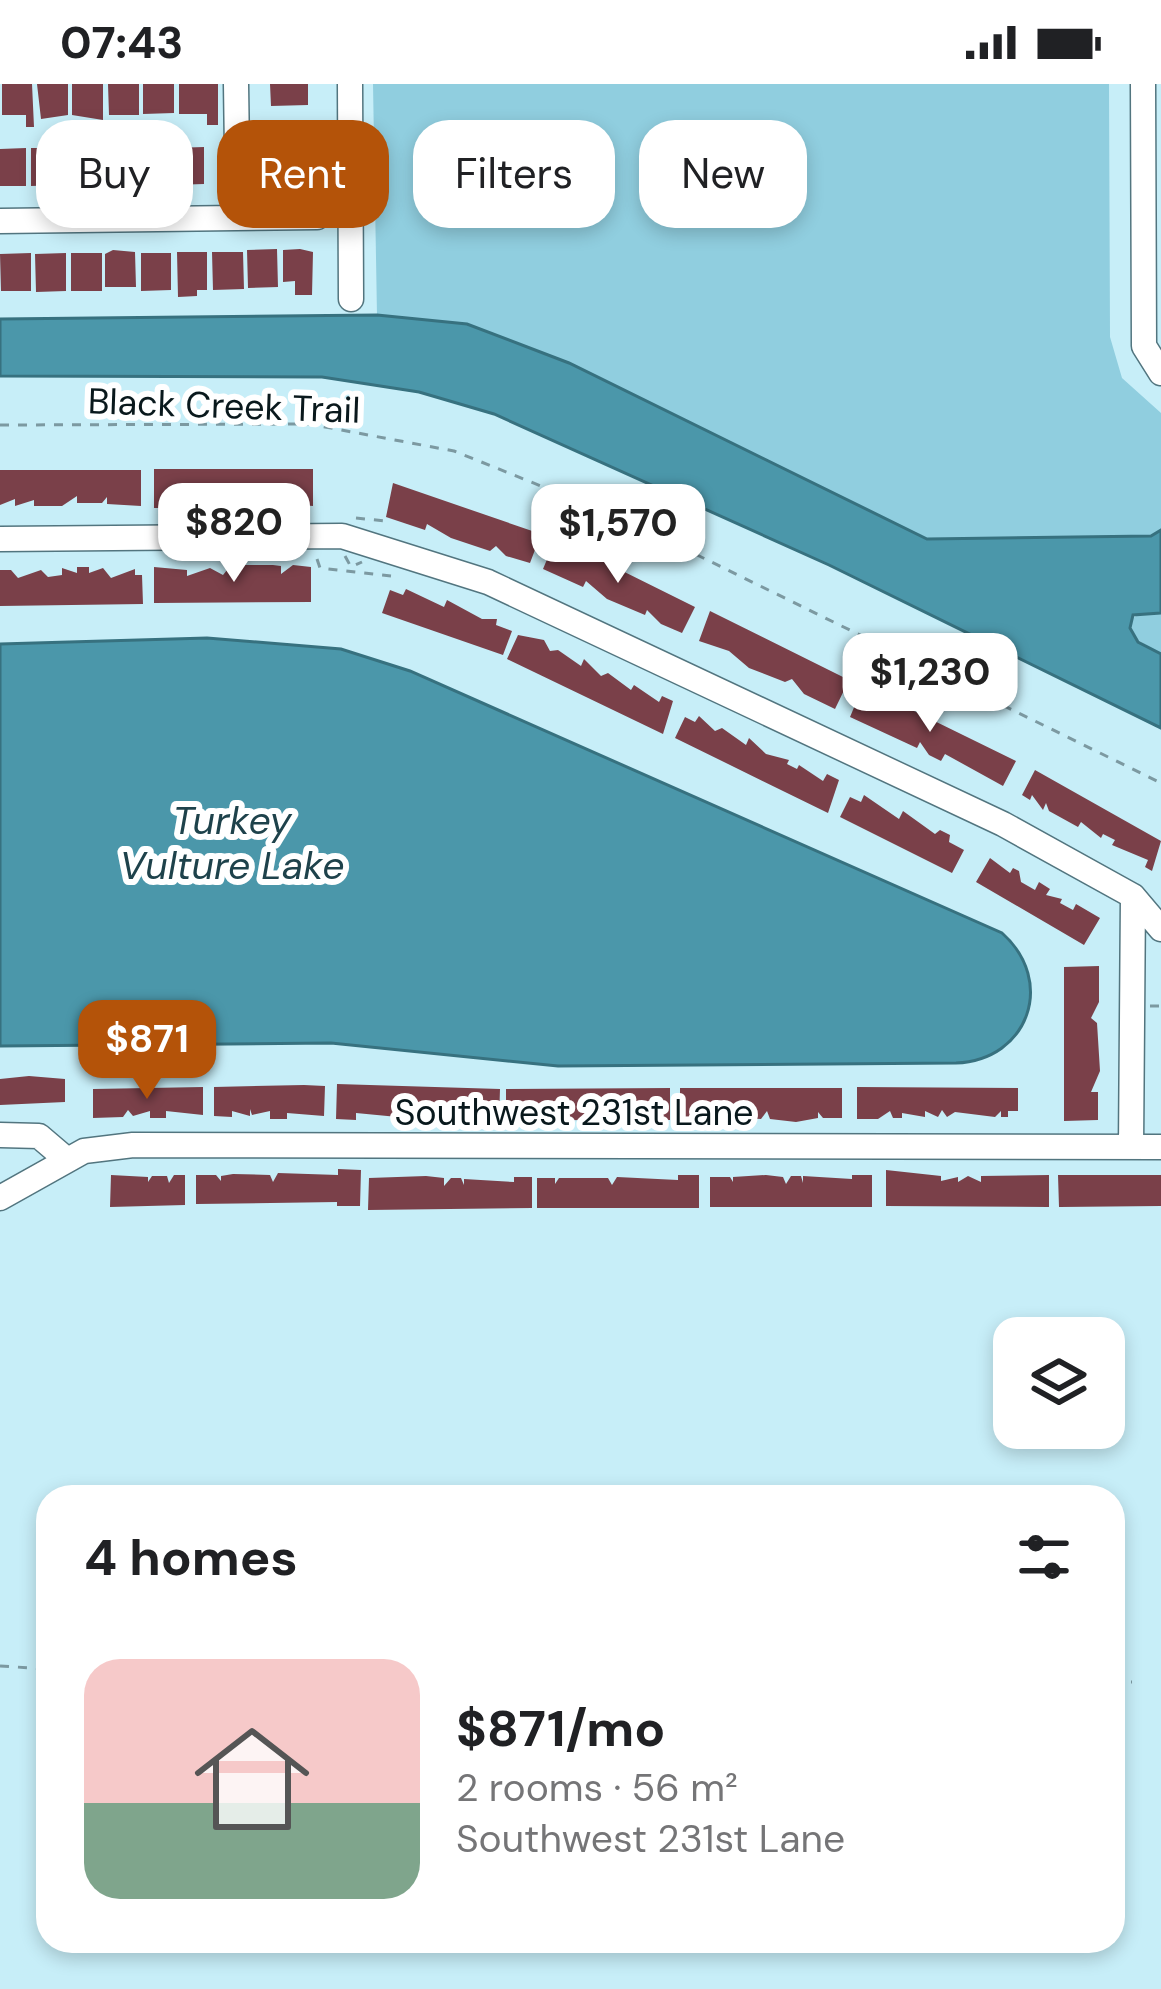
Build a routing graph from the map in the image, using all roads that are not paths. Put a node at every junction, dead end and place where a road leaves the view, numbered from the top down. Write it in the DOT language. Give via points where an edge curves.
graph roads {
  1 [pos="236,84"];
  2 [pos="350,84"];
  3 [pos="1143,84"];
  4 [pos="237,120"];
  5 [pos="217,218"];
  6 [pos="0,221"];
  7 [pos="351,298"];
  8 [pos="1161,373"];
  9 [pos="0,539"];
  10 [pos="1133,896"];
  11 [pos="1161,929"];
  12 [pos="0,1135"];
  13 [pos="1131,1147"];
  14 [pos="1161,1147"];
  15 [pos="66,1159"];
  16 [pos="0,1198"];
  1 -- 4 [label="street"];
  2 -- 7 [label="street"];
  3 -- 8 [label="street" via="1144,346"];
  5 -- 6 [label="street"];
  9 -- 10 [label="street" via="332,536 388,549 536,599 1003,824"];
  10 -- 11 [label="street"];
  10 -- 13 [label="street"];
  12 -- 15 [label="street" via="39,1136"];
  13 -- 14 [label="street, Southwest 231st Lane"];
  13 -- 15 [label="street, Southwest 231st Lane" via="133,1145"];
  15 -- 16 [label="street, Southwest 231st Lane"];
}
